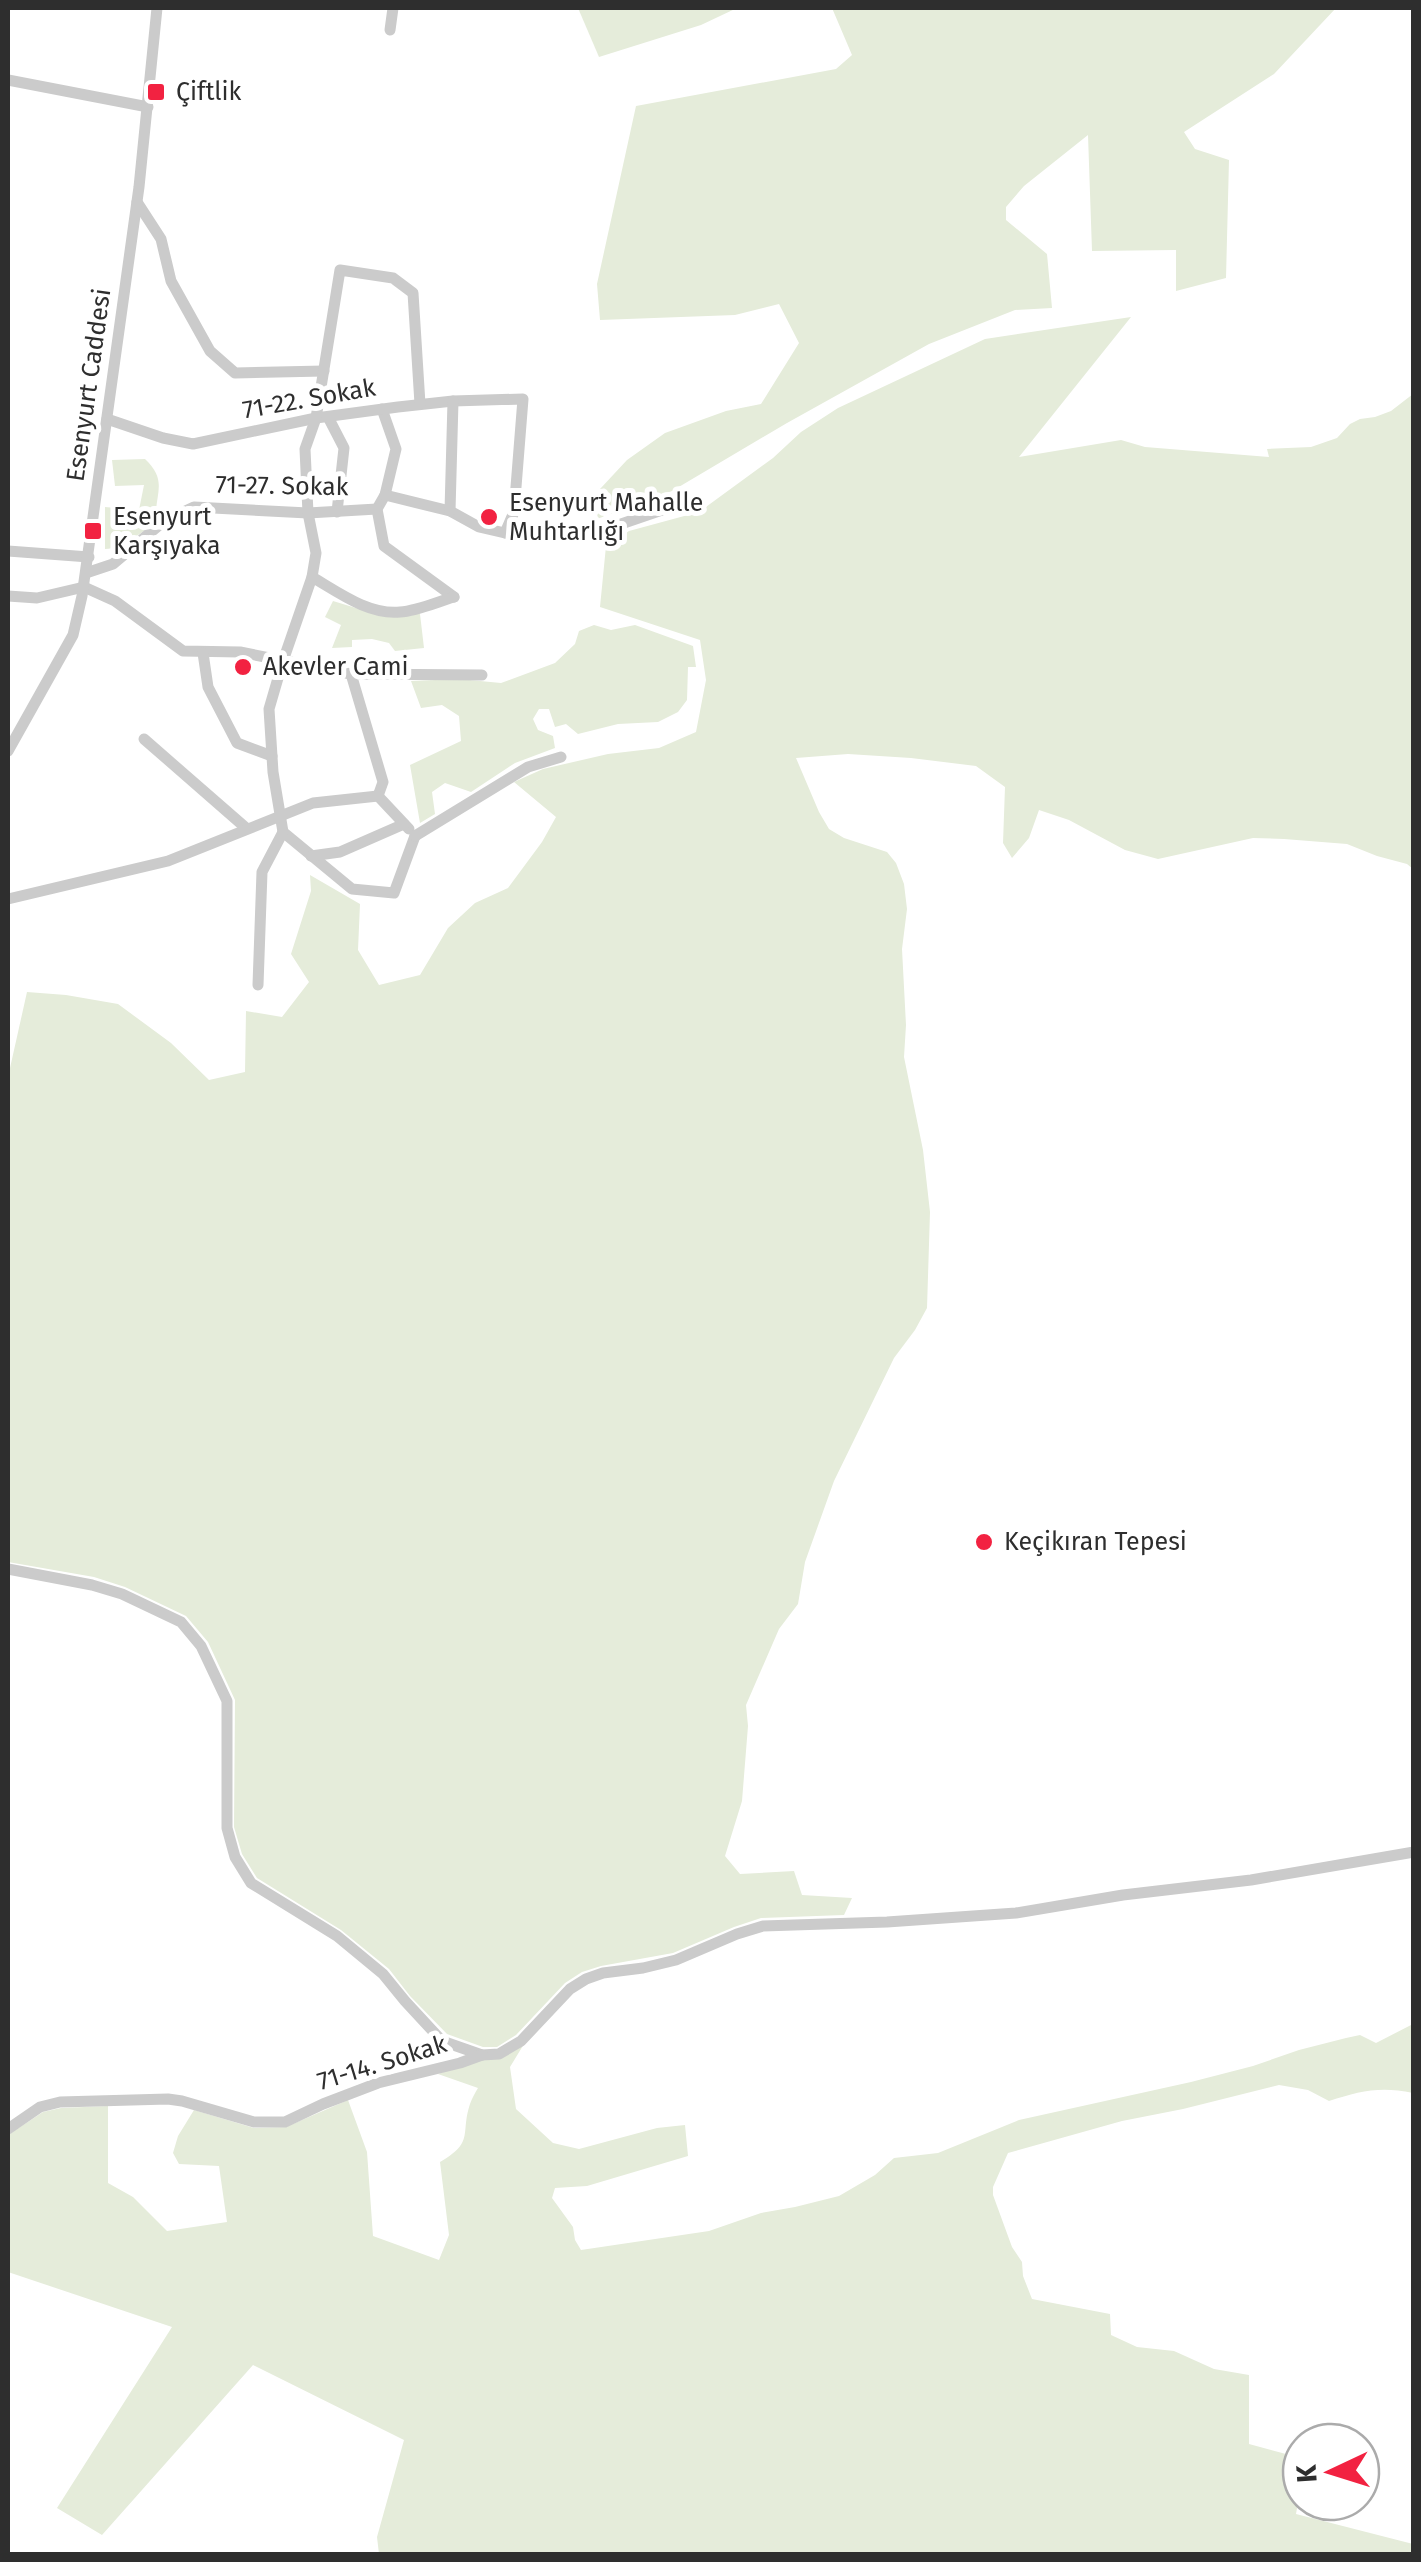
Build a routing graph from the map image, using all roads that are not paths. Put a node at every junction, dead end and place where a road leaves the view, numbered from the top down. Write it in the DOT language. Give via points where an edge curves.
graph roads {
  1 [pos="157,8"];
  2 [pos="393,8"];
  3 [pos="390,30"];
  4 [pos="8,80"];
  5 [pos="148,107"];
  6 [pos="137,202"];
  7 [pos="324,371"];
  8 [pos="453,400"];
  9 [pos="420,404"];
  10 [pos="382,409"];
  11 [pos="322,418"];
  12 [pos="107,419"];
  13 [pos="385,495"];
  14 [pos="377,509"];
  15 [pos="450,510"];
  16 [pos="662,510"];
  17 [pos="336,512"];
  18 [pos="308,514"];
  19 [pos="505,533"];
  20 [pos="8,551"];
  21 [pos="89,557"];
  22 [pos="86,572"];
  23 [pos="312,577"];
  24 [pos="84,587"];
  25 [pos="8,596"];
  26 [pos="204,653"];
  27 [pos="283,661"];
  28 [pos="351,674"];
  29 [pos="482,675"];
  30 [pos="144,739"];
  31 [pos="8,751"];
  32 [pos="272,756"];
  33 [pos="561,758"];
  34 [pos="378,796"];
  35 [pos="278,814"];
  36 [pos="404,824"];
  37 [pos="246,828"];
  38 [pos="283,832"];
  39 [pos="415,836"];
  40 [pos="311,856"];
  41 [pos="8,900"];
  42 [pos="258,984"];
  43 [pos="8,1569"];
  44 [pos="1414,1852"];
  45 [pos="482,2055"];
  46 [pos="8,2128"];
  1 -- 5 [label="street, Esenyurt Caddesi"];
  2 -- 3 [label="street"];
  4 -- 5 [label="street"];
  5 -- 6 [label="street, Esenyurt Caddesi"];
  6 -- 7 [label="street" via="162,239 172,281 210,350 234,373"];
  6 -- 12 [label="street, Esenyurt Caddesi"];
  7 -- 9 [label="street" via="340,270 393,278 413,293"];
  7 -- 11 [label="street"];
  8 -- 9 [label="street, 71-22. Sokak"];
  8 -- 15 [label="street"];
  8 -- 19 [label="street, 71-22. Sokak" via="522,399 514,512"];
  9 -- 10 [label="street, 71-22. Sokak"];
  10 -- 11 [label="street, 71-22. Sokak"];
  10 -- 13 [label="street" via="396,449"];
  11 -- 12 [label="street, 71-22. Sokak" via="193,444"];
  11 -- 17 [label="street" via="344,448"];
  11 -- 18 [label="street" via="304,449"];
  12 -- 21 [label="street, Esenyurt Caddesi"];
  13 -- 14 [label="street"];
  13 -- 15 [label="street, 71-27. Sokak"];
  14 -- 17 [label="street, 71-27. Sokak"];
  14 -- 23 [label="street" via="384,546 454,597 400,612 378,610"];
  15 -- 19 [label="street, 71-27. Sokak"];
  16 -- 19 [label="street, 71-27. Sokak" via="582,538"];
  17 -- 18 [label="street, 71-27. Sokak"];
  18 -- 22 [label="street, 71-27. Sokak" via="194,507 164,521 113,564"];
  18 -- 23 [label="street" via="316,553"];
  20 -- 21 [label="street"];
  21 -- 22 [label="street, Esenyurt Caddesi"];
  22 -- 24 [label="street, Esenyurt Caddesi"];
  23 -- 27 [label="street"];
  24 -- 25 [label="street" via="36,598"];
  24 -- 26 [label="street" via="115,601 183,651"];
  24 -- 31 [label="street, Esenyurt Caddesi" via="73,635"];
  26 -- 27 [label="street"];
  26 -- 32 [label="street" via="208,686 237,743"];
  27 -- 28 [label="street"];
  27 -- 32 [label="street" via="269,709"];
  28 -- 29 [label="street"];
  28 -- 34 [label="street" via="383,782"];
  30 -- 37 [label="street"];
  32 -- 35 [label="street"];
  33 -- 39 [label="street" via="528,767"];
  34 -- 35 [label="street" via="313,802"];
  34 -- 36 [label="street"];
  35 -- 37 [label="street"];
  35 -- 38 [label="street"];
  36 -- 39 [label="street"];
  36 -- 40 [label="street" via="340,852"];
  37 -- 41 [label="street" via="168,861"];
  38 -- 40 [label="street"];
  38 -- 42 [label="street" via="262,872"];
  39 -- 40 [label="street" via="394,893 352,889"];
  43 -- 45 [label="street" via="107,1589 182,1622 227,1701 227,1828 251,1883 383,1974 442,2041"];
  44 -- 45 [label="street, 71-14. Sokak" via="1016,1913 762,1926 676,1960 586,1979 521,2041"];
  45 -- 46 [label="street, 71-14. Sokak" via="378,2083 285,2122 254,2122 168,2099 60,2102 40,2106"];
}
